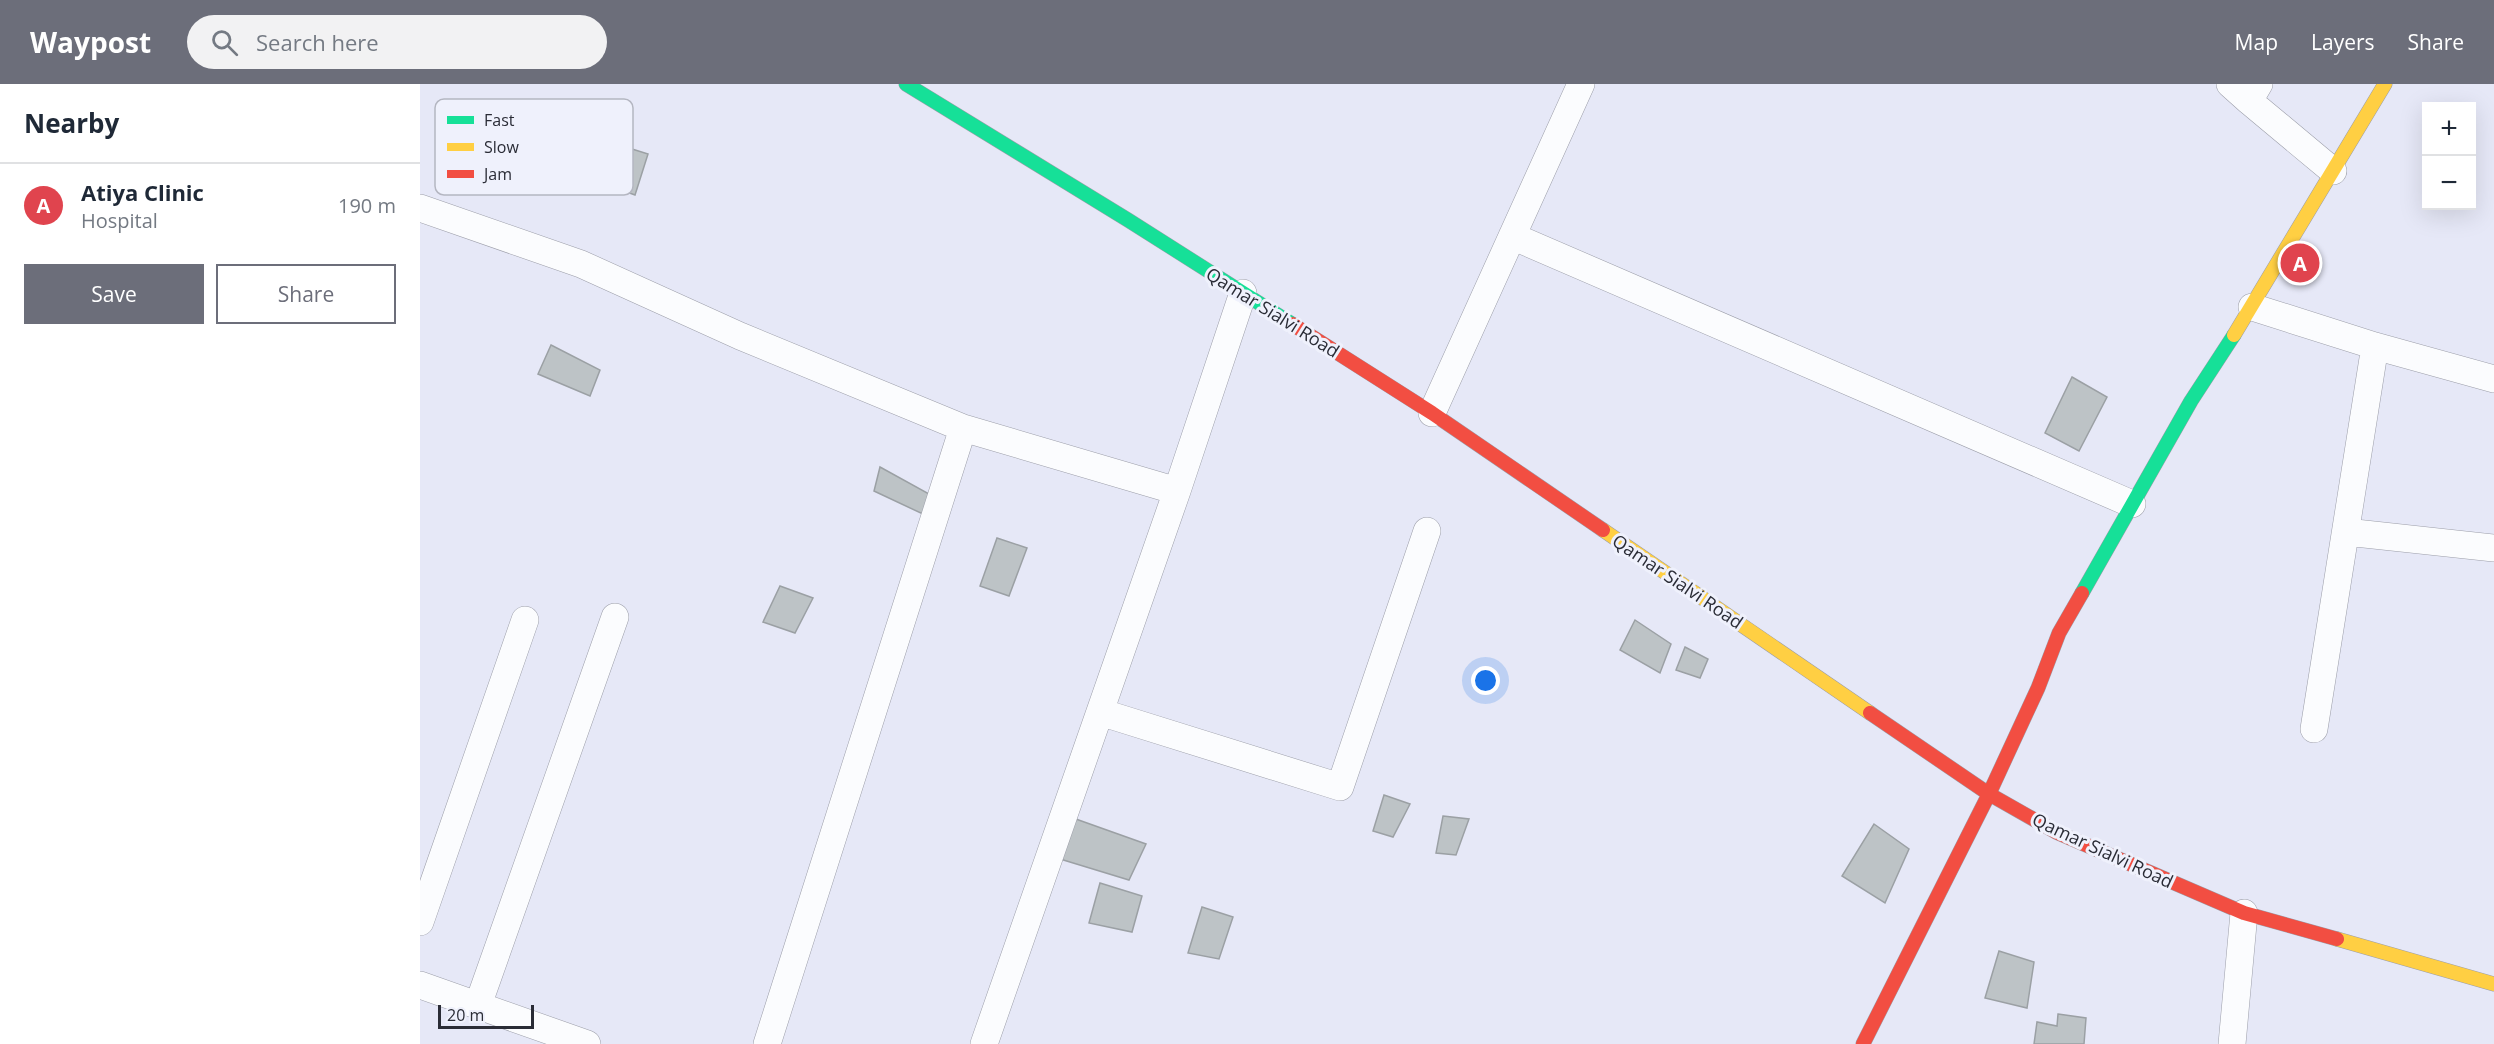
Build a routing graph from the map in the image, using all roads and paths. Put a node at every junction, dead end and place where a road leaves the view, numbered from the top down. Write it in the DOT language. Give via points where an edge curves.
graph roads {
  1 [pos="906,84"];
  2 [pos="1581,84"];
  3 [pos="2385,84"];
  4 [pos="2246,90"];
  5 [pos="2333,171"];
  6 [pos="420,208"];
  7 [pos="1512,236"];
  8 [pos="1243,292"];
  9 [pos="2252,308"];
  10 [pos="2375,346"];
  11 [pos="2494,379"];
  12 [pos="1432,413"];
  13 [pos="963,428"];
  14 [pos="1177,491"];
  15 [pos="2132,504"];
  16 [pos="1426,531"];
  17 [pos="2346,532"];
  18 [pos="2494,548"];
  19 [pos="615,617"];
  20 [pos="525,620"];
  21 [pos="1100,712"];
  22 [pos="2314,729"];
  23 [pos="1989,794"];
  24 [pos="2244,913"];
  25 [pos="420,922"];
  26 [pos="2494,984"];
  27 [pos="420,985"];
  28 [pos="478,1005"];
  29 [pos="587,1044"];
  30 [pos="767,1044"];
  31 [pos="984,1044"];
  32 [pos="1863,1044"];
  33 [pos="2232,1044"];
  1 -- 8 [label="street, Qamar Sialvi Road"];
  2 -- 7 [label="street"];
  3 -- 5 [label="street"];
  4 -- 5 [label="street"];
  5 -- 9 [label="street"];
  6 -- 13 [label="street" via="581,264 740,336"];
  7 -- 12 [label="street"];
  7 -- 15 [label="street"];
  8 -- 12 [label="street, Qamar Sialvi Road"];
  8 -- 14 [label="street"];
  9 -- 10 [label="street"];
  9 -- 15 [label="street" via="2191,401"];
  10 -- 11 [label="street"];
  10 -- 17 [label="street"];
  12 -- 23 [label="street, Qamar Sialvi Road"];
  13 -- 14 [label="street"];
  13 -- 30 [label="street"];
  14 -- 21 [label="street"];
  15 -- 23 [label="street" via="2059,633"];
  16 -- 21 [label="street" via="1340,787"];
  17 -- 18 [label="street"];
  17 -- 22 [label="street"];
  19 -- 28 [label="street"];
  20 -- 25 [label="street"];
  21 -- 31 [label="street"];
  23 -- 24 [label="street, Qamar Sialvi Road" via="2056,832"];
  23 -- 32 [label="street"];
  24 -- 26 [label="street, Qamar Sialvi Road"];
  24 -- 33 [label="street"];
  27 -- 28 [label="street"];
  28 -- 29 [label="street"];
}
